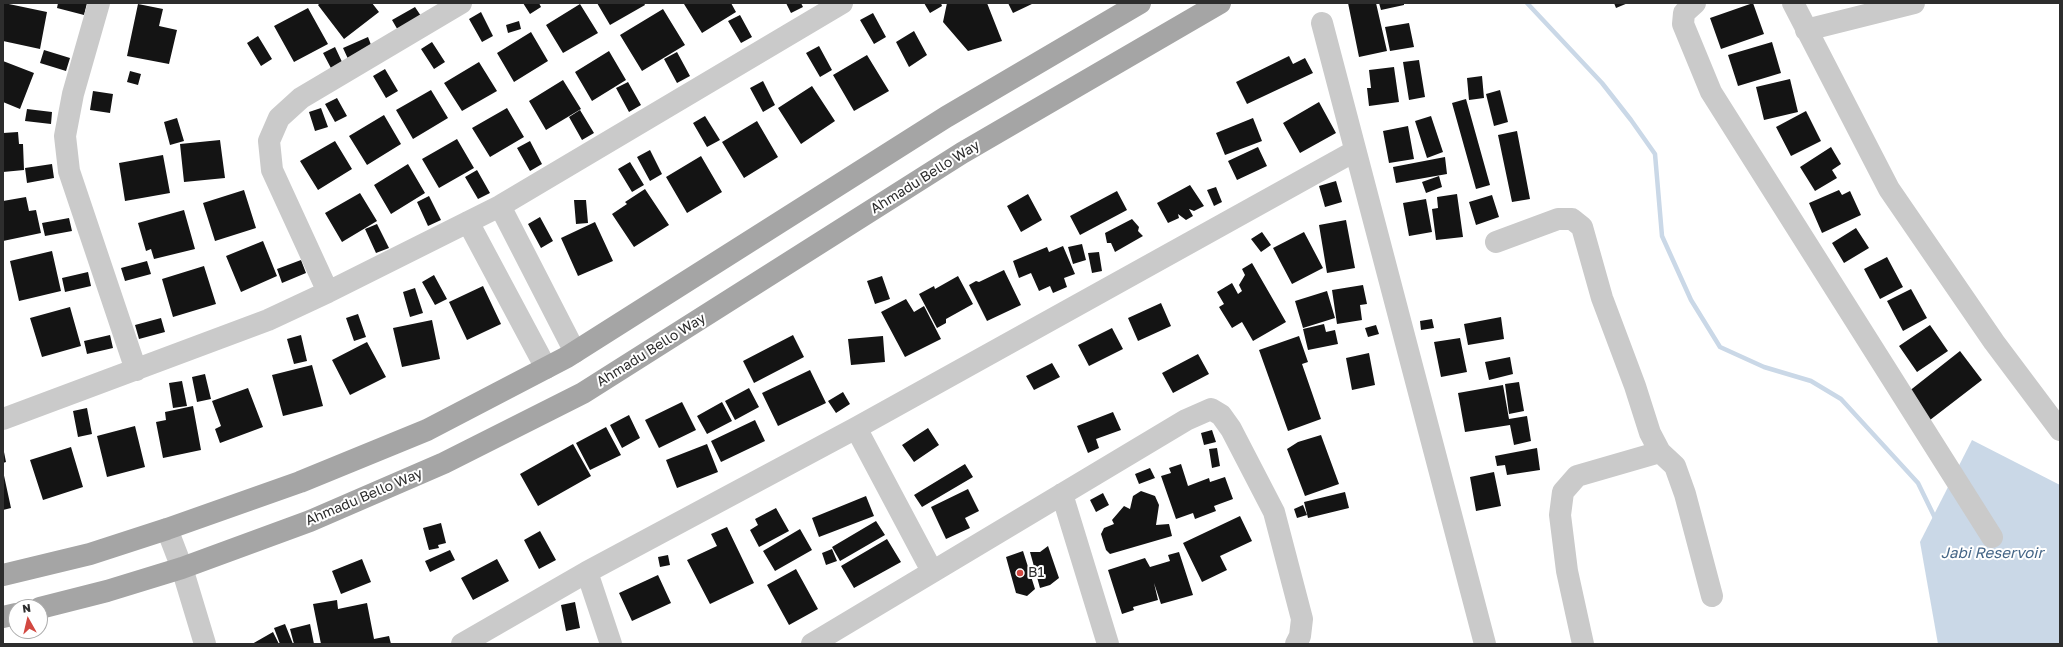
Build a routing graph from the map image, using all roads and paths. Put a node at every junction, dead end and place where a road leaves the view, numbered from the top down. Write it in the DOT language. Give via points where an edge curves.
graph roads {
  1 [pos="98,3"];
  2 [pos="461,3"];
  3 [pos="842,3"];
  4 [pos="1140,3"];
  5 [pos="1220,3"];
  6 [pos="1695,3"];
  7 [pos="1794,3"];
  8 [pos="1914,3"];
  9 [pos="1322,23"];
  10 [pos="1806,30"];
  11 [pos="1355,151"];
  12 [pos="500,206"];
  13 [pos="468,222"];
  14 [pos="1496,242"];
  15 [pos="328,292"];
  16 [pos="575,352"];
  17 [pos="546,368"];
  18 [pos="136,370"];
  19 [pos="3,419"];
  20 [pos="856,428"];
  21 [pos="2060,430"];
  22 [pos="1660,452"];
  23 [pos="1062,494"];
  24 [pos="167,529"];
  25 [pos="1992,537"];
  26 [pos="182,568"];
  27 [pos="932,571"];
  28 [pos="587,572"];
  29 [pos="3,575"];
  30 [pos="1712,596"];
  31 [pos="48,606"];
  32 [pos="205,644"];
  33 [pos="462,644"];
  34 [pos="612,644"];
  35 [pos="812,644"];
  36 [pos="1108,644"];
  37 [pos="1296,644"];
  38 [pos="1485,644"];
  39 [pos="1583,644"];
  1 -- 18 [label="street" via="73,94 65,136 69,171"];
  2 -- 15 [label="street" via="301,98 279,118 269,141 272,170"];
  3 -- 12 [label="street"];
  4 -- 16 [label="main road" via="946,117"];
  5 -- 26 [label="main road, Ahmadu Bello Way" via="962,153 583,393 444,463 310,521"];
  6 -- 25 [label="street" via="1684,13 1683,24 1711,92"];
  7 -- 10 [label="street"];
  8 -- 10 [label="street"];
  9 -- 11 [label="street"];
  10 -- 21 [label="street" via="1889,189 1994,342"];
  11 -- 20 [label="street"];
  11 -- 38 [label="street"];
  12 -- 13 [label="street"];
  12 -- 16 [label="street"];
  13 -- 15 [label="street"];
  13 -- 17 [label="street"];
  14 -- 22 [label="street" via="1558,219 1572,219 1582,227 1602,298 1650,433"];
  15 -- 18 [label="street" via="268,320"];
  16 -- 17 [label="main road"];
  17 -- 24 [label="main road" via="427,430 300,482"];
  18 -- 19 [label="street"];
  20 -- 27 [label="street"];
  20 -- 28 [label="street"];
  22 -- 30 [label="street" via="1675,466"];
  22 -- 39 [label="street" via="1577,476 1563,492 1560,515 1567,570"];
  23 -- 27 [label="street"];
  23 -- 36 [label="street"];
  23 -- 37 [label="street" via="1186,420 1211,409 1216,412 1231,430 1274,512 1302,619 1300,636"];
  24 -- 26 [label="street"];
  24 -- 29 [label="main road" via="90,554"];
  26 -- 31 [label="main road, Ahmadu Bello Way"];
  26 -- 32 [label="street"];
  27 -- 35 [label="street"];
  28 -- 33 [label="street"];
  28 -- 34 [label="street"];
}
